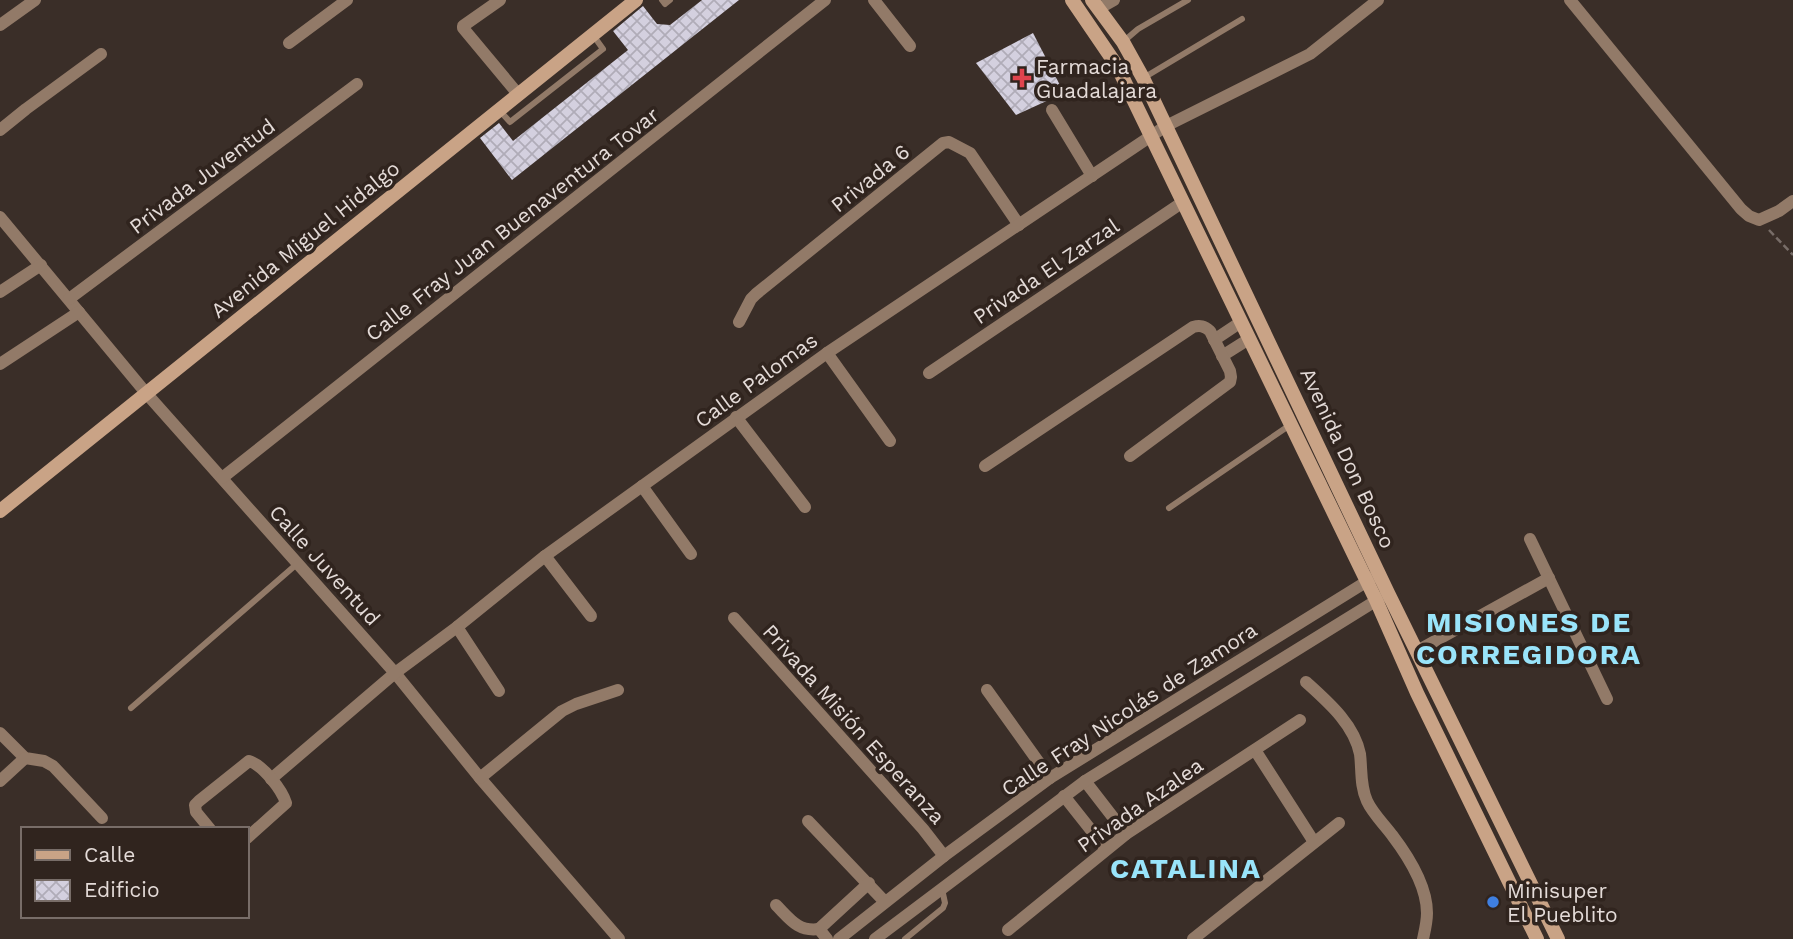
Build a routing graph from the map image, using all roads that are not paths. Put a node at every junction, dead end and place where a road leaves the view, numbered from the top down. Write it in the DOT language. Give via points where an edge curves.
graph roads {
  1 [pos="35,0"];
  2 [pos="346,0"];
  3 [pos="500,0"];
  4 [pos="636,0"];
  5 [pos="663,0"];
  6 [pos="670,0"];
  7 [pos="825,0"];
  8 [pos="874,0"];
  9 [pos="1072,0"];
  10 [pos="1114,0"];
  11 [pos="1188,0"];
  12 [pos="1378,0"];
  13 [pos="1571,0"];
  14 [pos="1095,4"];
  15 [pos="1242,19"];
  16 [pos="0,25"];
  17 [pos="593,34"];
  18 [pos="1123,42"];
  19 [pos="289,43"];
  20 [pos="910,46"];
  21 [pos="101,54"];
  22 [pos="1143,78"];
  23 [pos="357,85"];
  24 [pos="518,94"];
  25 [pos="499,110"];
  26 [pos="1052,110"];
  27 [pos="1166,126"];
  28 [pos="0,130"];
  29 [pos="1151,135"];
  30 [pos="1092,176"];
  31 [pos="1793,201"];
  32 [pos="1184,202"];
  33 [pos="0,217"];
  34 [pos="1019,225"];
  35 [pos="41,265"];
  36 [pos="0,292"];
  37 [pos="69,299"];
  38 [pos="79,312"];
  39 [pos="739,322"];
  40 [pos="1241,322"];
  41 [pos="1249,339"];
  42 [pos="1214,340"];
  43 [pos="827,353"];
  44 [pos="1222,356"];
  45 [pos="0,364"];
  46 [pos="929,373"];
  47 [pos="146,393"];
  48 [pos="736,416"];
  49 [pos="1290,425"];
  50 [pos="890,441"];
  51 [pos="1130,456"];
  52 [pos="985,466"];
  53 [pos="222,478"];
  54 [pos="642,486"];
  55 [pos="805,507"];
  56 [pos="1169,508"];
  57 [pos="0,511"];
  58 [pos="1530,539"];
  59 [pos="691,554"];
  60 [pos="545,556"];
  61 [pos="298,563"];
  62 [pos="1380,573"];
  63 [pos="1549,578"];
  64 [pos="1366,583"];
  65 [pos="1382,597"];
  66 [pos="591,616"];
  67 [pos="734,618"];
  68 [pos="457,626"];
  69 [pos="1417,651"];
  70 [pos="395,673"];
  71 [pos="1306,682"];
  72 [pos="618,690"];
  73 [pos="988,690"];
  74 [pos="499,691"];
  75 [pos="1607,699"];
  76 [pos="131,708"];
  77 [pos="1300,720"];
  78 [pos="0,734"];
  79 [pos="1255,750"];
  80 [pos="24,758"];
  81 [pos="480,778"];
  82 [pos="1050,778"];
  83 [pos="271,779"];
  84 [pos="0,781"];
  85 [pos="1085,781"];
  86 [pos="1064,796"];
  87 [pos="1024,797"];
  88 [pos="1039,815"];
  89 [pos="102,818"];
  90 [pos="808,821"];
  91 [pos="1339,823"];
  92 [pos="208,827"];
  93 [pos="1126,834"];
  94 [pos="248,837"];
  95 [pos="1314,842"];
  96 [pos="1106,849"];
  97 [pos="944,856"];
  98 [pos="869,883"];
  99 [pos="942,889"];
  100 [pos="885,902"];
  101 [pos="776,905"];
  102 [pos="1008,930"];
  103 [pos="823,934"];
  104 [pos="1556,938"];
  105 [pos="619,939"];
  106 [pos="839,939"];
  107 [pos="875,939"];
  108 [pos="905,939"];
  109 [pos="1192,939"];
  110 [pos="1423,939"];
  111 [pos="1537,939"];
  1 -- 16 [label="street"];
  2 -- 19 [label="street"];
  3 -- 24 [label="street" via="463,28"];
  4 -- 17 [label="street, Avenida Miguel Hidalgo"];
  5 -- 6 [label="lane" via="665,4"];
  7 -- 53 [label="street, Calle Fray Juan Buenaventura Tovar"];
  8 -- 20 [label="street"];
  9 -- 29 [label="street, Avenida Don Bosco" via="1117,66"];
  10 -- 14 [label="street"];
  11 -- 18 [label="lane"];
  12 -- 27 [label="street, Calle Palomas" via="1310,54"];
  13 -- 31 [label="street" via="1741,209 1759,220"];
  14 -- 18 [label="street, Avenida Don Bosco"];
  15 -- 22 [label="lane"];
  17 -- 24 [label="street, Avenida Miguel Hidalgo"];
  17 -- 25 [label="lane" via="603,49 510,122"];
  18 -- 22 [label="street, Avenida Don Bosco"];
  21 -- 28 [label="street"];
  22 -- 27 [label="street, Avenida Don Bosco"];
  23 -- 37 [label="street, Privada Juventud"];
  24 -- 25 [label="street, Avenida Miguel Hidalgo"];
  25 -- 47 [label="street, Avenida Miguel Hidalgo"];
  26 -- 30 [label="street"];
  27 -- 29 [label="street, Calle Palomas"];
  27 -- 62 [label="street, Avenida Don Bosco"];
  29 -- 30 [label="street, Calle Palomas"];
  29 -- 32 [label="street, Avenida Don Bosco"];
  30 -- 34 [label="street, Calle Palomas"];
  32 -- 40 [label="street, Avenida Don Bosco"];
  32 -- 46 [label="street, Privada El Zarzal"];
  33 -- 35 [label="street, Calle Juventud"];
  34 -- 39 [label="street, Privada 6" via="970,153 949,142 943,144 756,294"];
  34 -- 43 [label="street, Calle Palomas"];
  35 -- 36 [label="street"];
  35 -- 37 [label="street, Calle Juventud"];
  37 -- 38 [label="street, Calle Juventud"];
  38 -- 45 [label="street"];
  38 -- 47 [label="street, Calle Juventud"];
  40 -- 41 [label="street, Avenida Don Bosco"];
  40 -- 42 [label="street"];
  41 -- 44 [label="street"];
  41 -- 49 [label="street, Avenida Don Bosco"];
  42 -- 44 [label="street"];
  42 -- 52 [label="street" via="1205,327 1193,327"];
  43 -- 48 [label="street, Calle Palomas"];
  43 -- 50 [label="street"];
  44 -- 51 [label="street" via="1231,377 1227,386"];
  47 -- 53 [label="street, Calle Juventud"];
  47 -- 57 [label="street, Avenida Miguel Hidalgo"];
  48 -- 54 [label="street, Calle Palomas"];
  48 -- 55 [label="street"];
  49 -- 56 [label="lane"];
  49 -- 64 [label="street, Avenida Don Bosco"];
  53 -- 61 [label="street, Calle Juventud"];
  54 -- 59 [label="street"];
  54 -- 60 [label="street, Calle Palomas"];
  58 -- 63 [label="street"];
  60 -- 66 [label="street"];
  60 -- 68 [label="street, Calle Palomas"];
  61 -- 70 [label="street, Calle Juventud"];
  61 -- 76 [label="lane"];
  62 -- 64 [label="street, Calle Fray Nicolás de Zamora"];
  62 -- 65 [label="street, Avenida Don Bosco"];
  63 -- 69 [label="street"];
  63 -- 75 [label="street"];
  64 -- 65 [label="street, Avenida Don Bosco"];
  64 -- 82 [label="street, Calle Fray Nicolás de Zamora"];
  65 -- 69 [label="street, Avenida Don Bosco"];
  65 -- 85 [label="street, Calle Fray Nicolás de Zamora"];
  65 -- 111 [label="street, Avenida Don Bosco" via="1416,693"];
  67 -- 97 [label="street, Privada Misión Esperanza"];
  68 -- 70 [label="street, Calle Palomas"];
  68 -- 74 [label="street"];
  69 -- 104 [label="street, Avenida Don Bosco"];
  70 -- 81 [label="street, Calle Juventud"];
  70 -- 83 [label="street, Calle Palomas"];
  71 -- 110 [label="street" via="1355,738 1368,803 1398,844 1424,895"];
  72 -- 81 [label="street" via="562,711"];
  73 -- 82 [label="street"];
  77 -- 79 [label="street, Privada Azalea"];
  78 -- 80 [label="street"];
  79 -- 93 [label="street, Privada Azalea"];
  79 -- 95 [label="street"];
  80 -- 84 [label="street"];
  80 -- 89 [label="street" via="53,766"];
  81 -- 105 [label="street, Calle Juventud"];
  82 -- 87 [label="street, Calle Fray Nicolás de Zamora"];
  83 -- 92 [label="street" via="249,761 198,801 196,812"];
  83 -- 94 [label="street" via="286,803"];
  85 -- 86 [label="street, Calle Fray Nicolás de Zamora"];
  85 -- 93 [label="street"];
  86 -- 88 [label="street, Calle Fray Nicolás de Zamora"];
  86 -- 96 [label="street"];
  87 -- 88 [label="street"];
  87 -- 97 [label="street, Calle Fray Nicolás de Zamora"];
  88 -- 99 [label="street, Calle Fray Nicolás de Zamora"];
  90 -- 98 [label="street"];
  91 -- 95 [label="street"];
  93 -- 96 [label="street, Privada Azalea"];
  95 -- 109 [label="street"];
  96 -- 102 [label="street, Privada Azalea"];
  97 -- 100 [label="street, Calle Fray Nicolás de Zamora"];
  98 -- 100 [label="street"];
  98 -- 103 [label="street"];
  99 -- 107 [label="street, Calle Fray Nicolás de Zamora"];
  99 -- 108 [label="lane" via="943,908"];
  100 -- 106 [label="street, Calle Fray Nicolás de Zamora"];
  101 -- 103 [label="street" via="797,925"];
}
